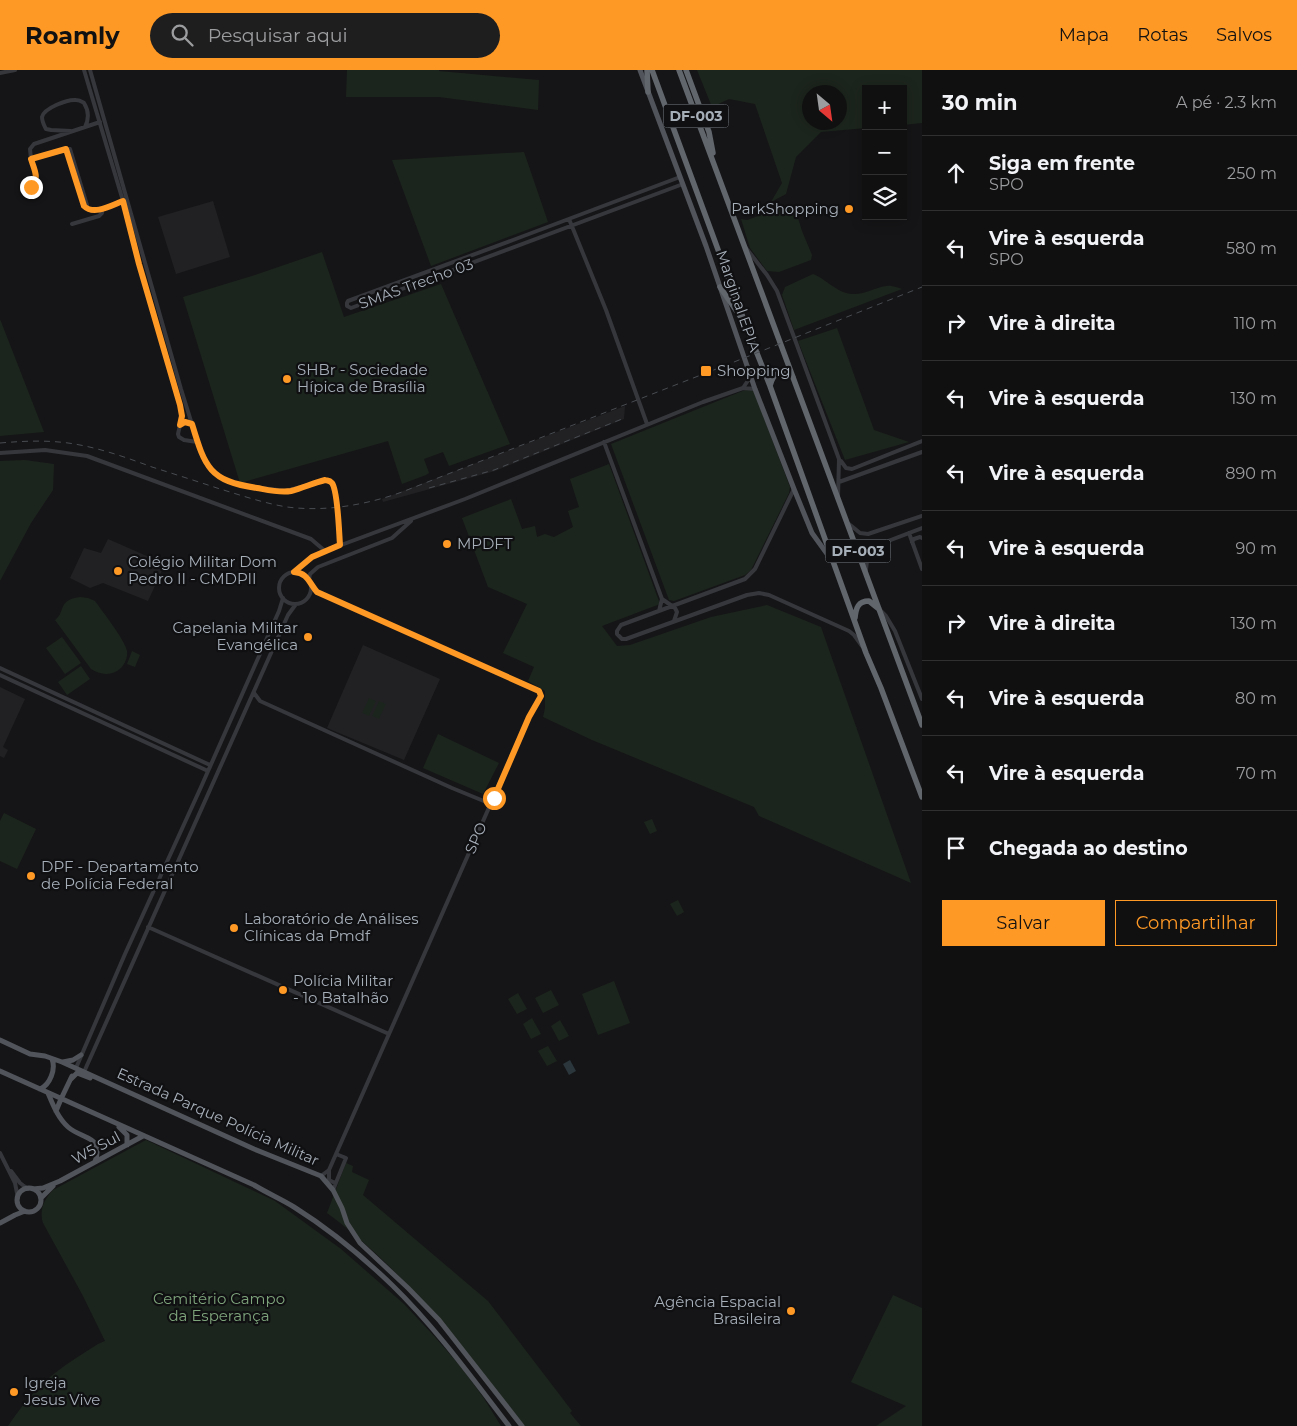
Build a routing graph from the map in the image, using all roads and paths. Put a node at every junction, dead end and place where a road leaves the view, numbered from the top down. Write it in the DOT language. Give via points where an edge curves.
graph roads {
  1 [pos="15,70"];
  2 [pos="84,70"];
  3 [pos="90,70"];
  4 [pos="640,70"];
  5 [pos="646,70"];
  6 [pos="652,70"];
  7 [pos="679,70"];
  8 [pos="686,70"];
  9 [pos="0,73"];
  10 [pos="648,92"];
  11 [pos="100,122"];
  12 [pos="84,127"];
  13 [pos="71,132"];
  14 [pos="31,159"];
  15 [pos="714,162"];
  16 [pos="680,176"];
  17 [pos="666,182"];
  18 [pos="683,184"];
  19 [pos="25,190"];
  20 [pos="669,190"];
  21 [pos="123,201"];
  22 [pos="102,209"];
  23 [pos="569,219"];
  24 [pos="72,224"];
  25 [pos="572,226"];
  26 [pos="511,241"];
  27 [pos="745,246"];
  28 [pos="514,248"];
  29 [pos="720,287"];
  30 [pos="745,323"];
  31 [pos="751,376"];
  32 [pos="793,377"];
  33 [pos="770,386"];
  34 [pos="743,388"];
  35 [pos="755,389"];
  36 [pos="192,424"];
  37 [pos="647,424"];
  38 [pos="180,425"];
  39 [pos="194,433"];
  40 [pos="188,441"];
  41 [pos="197,442"];
  42 [pos="604,442"];
  43 [pos="922,442"];
  44 [pos="922,452"];
  45 [pos="0,453"];
  46 [pos="840,459"];
  47 [pos="858,467"];
  48 [pos="861,474"];
  49 [pos="839,482"];
  50 [pos="794,489"];
  51 [pos="838,497"];
  52 [pos="922,516"];
  53 [pos="412,520"];
  54 [pos="846,522"];
  55 [pos="921,529"];
  56 [pos="890,531"];
  57 [pos="909,533"];
  58 [pos="383,535"];
  59 [pos="895,538"];
  60 [pos="922,538"];
  61 [pos="912,542"];
  62 [pos="340,545"];
  63 [pos="325,551"];
  64 [pos="834,562"];
  65 [pos="922,569"];
  66 [pos="294,572"];
  67 [pos="866,572"];
  68 [pos="309,580"];
  69 [pos="311,585"];
  70 [pos="317,592"];
  71 [pos="310,594"];
  72 [pos="283,598"];
  73 [pos="662,600"];
  74 [pos="296,604"];
  75 [pos="672,606"];
  76 [pos="880,610"];
  77 [pos="659,611"];
  78 [pos="855,620"];
  79 [pos="674,621"];
  80 [pos="866,653"];
  81 [pos="257,660"];
  82 [pos="266,664"];
  83 [pos="0,668"];
  84 [pos="5,671"];
  85 [pos="1,675"];
  86 [pos="254,693"];
  87 [pos="921,693"];
  88 [pos="56,698"];
  89 [pos="922,699"];
  90 [pos="260,701"];
  91 [pos="249,704"];
  92 [pos="102,716"];
  93 [pos="101,721"];
  94 [pos="922,725"];
  95 [pos="148,736"];
  96 [pos="145,742"];
  97 [pos="184,753"];
  98 [pos="214,758"];
  99 [pos="183,760"];
  100 [pos="223,763"];
  101 [pos="210,765"];
  102 [pos="208,772"];
  103 [pos="915,780"];
  104 [pos="922,787"];
  105 [pos="922,797"];
  106 [pos="491,804"];
  107 [pos="193,805"];
  108 [pos="202,809"];
  109 [pos="159,880"];
  110 [pos="167,885"];
  111 [pos="148,927"];
  112 [pos="128,948"];
  113 [pos="138,951"];
  114 [pos="113,982"];
  115 [pos="122,985"];
  116 [pos="389,1034"];
  117 [pos="0,1040"];
  118 [pos="81,1055"];
  119 [pos="52,1059"];
  120 [pos="62,1062"];
  121 [pos="76,1068"];
  122 [pos="0,1072"];
  123 [pos="84,1072"];
  124 [pos="71,1078"];
  125 [pos="39,1089"];
  126 [pos="47,1092"];
  127 [pos="142,1098"];
  128 [pos="61,1099"];
  129 [pos="56,1112"];
  130 [pos="117,1124"];
  131 [pos="143,1136"];
  132 [pos="127,1145"];
  133 [pos="0,1153"];
  134 [pos="336,1154"];
  135 [pos="1,1161"];
  136 [pos="96,1162"];
  137 [pos="6,1164"];
  138 [pos="329,1170"];
  139 [pos="321,1176"];
  140 [pos="60,1181"];
  141 [pos="335,1183"];
  142 [pos="31,1189"];
  143 [pos="333,1190"];
  144 [pos="41,1198"];
  145 [pos="18,1199"];
  146 [pos="25,1211"];
  147 [pos="5,1220"];
  148 [pos="0,1223"];
  149 [pos="392,1285"];
  150 [pos="408,1288"];
  151 [pos="421,1316"];
  152 [pos="439,1320"];
  153 [pos="492,1405"];
  154 [pos="509,1426"];
  155 [pos="513,1426"];
  156 [pos="522,1426"];
  1 -- 9 [label="street"];
  2 -- 11 [label="street"];
  3 -- 36 [label="street"];
  4 -- 10 [label="main road, Marginal EPIA"];
  5 -- 10 [label="highway"];
  6 -- 30 [label="highway, DF-003"];
  7 -- 15 [label="highway, DF-003"];
  8 -- 15 [label="highway" via="709,132"];
  10 -- 16 [label="main road, Marginal EPIA"];
  11 -- 12 [label="street"];
  11 -- 21 [label="street"];
  12 -- 13 [label="street"];
  12 -- 13 [label="street" via="88,112 84,102 64,102 44,113 42,121 46,129"];
  13 -- 14 [label="street" via="32,145"];
  14 -- 19 [label="street" via="37,177"];
  14 -- 22 [label="street" via="71,150 87,209"];
  15 -- 27 [label="highway, DF-003"];
  16 -- 17 [label="street, SMAS Trecho 03"];
  16 -- 18 [label="main road, Marginal EPIA"];
  17 -- 20 [label="street"];
  17 -- 23 [label="street, SMAS Trecho 03"];
  18 -- 20 [label="street, SMAS Trecho 03"];
  18 -- 29 [label="main road, Marginal EPIA"];
  20 -- 25 [label="street, SMAS Trecho 03"];
  21 -- 22 [label="street"];
  21 -- 38 [label="street" via="180,405"];
  22 -- 24 [label="street" via="99,216"];
  23 -- 25 [label="street"];
  23 -- 26 [label="street, SMAS Trecho 03"];
  25 -- 28 [label="street, SMAS Trecho 03"];
  25 -- 37 [label="street"];
  26 -- 28 [label="street"];
  26 -- 28 [label="street, SMAS Trecho 03" via="348,301 347,306 351,308"];
  27 -- 32 [label="highway, DF-003"];
  27 -- 46 [label="street" via="777,291"];
  29 -- 30 [label="highway"];
  29 -- 31 [label="main road, Marginal EPIA"];
  30 -- 33 [label="highway, DF-003"];
  31 -- 34 [label="street"];
  31 -- 35 [label="main road, Marginal EPIA"];
  32 -- 33 [label="highway" via="786,372 778,372 772,377"];
  32 -- 51 [label="highway, DF-003"];
  33 -- 64 [label="highway, DF-003"];
  34 -- 35 [label="street"];
  34 -- 37 [label="street"];
  35 -- 50 [label="main road, Marginal EPIA"];
  36 -- 38 [label="street" via="185,422"];
  36 -- 39 [label="street"];
  37 -- 42 [label="street"];
  38 -- 40 [label="street" via="178,434"];
  39 -- 40 [label="street"];
  39 -- 41 [label="street"];
  40 -- 41 [label="street"];
  41 -- 62 [label="street, bridge" via="211,470 234,483 286,491 327,480 332,484 336,498"];
  42 -- 53 [label="street"];
  42 -- 73 [label="street"];
  43 -- 47 [label="street"];
  44 -- 48 [label="street"];
  45 -- 63 [label="street" via="46,450 87,456 311,539"];
  46 -- 47 [label="street" via="846,468"];
  46 -- 49 [label="street"];
  47 -- 48 [label="street"];
  48 -- 49 [label="street"];
  49 -- 51 [label="street"];
  50 -- 64 [label="main road, Marginal EPIA" via="812,533"];
  50 -- 75 [label="street" via="755,569 745,579"];
  51 -- 54 [label="highway, DF-003"];
  52 -- 56 [label="street"];
  53 -- 58 [label="street"];
  53 -- 58 [label="street" via="394,536"];
  54 -- 56 [label="street" via="864,535"];
  54 -- 67 [label="highway, DF-003"];
  55 -- 57 [label="street"];
  55 -- 60 [label="street"];
  56 -- 59 [label="street"];
  57 -- 59 [label="street"];
  57 -- 61 [label="street"];
  58 -- 62 [label="street"];
  58 -- 68 [label="street" via="318,567 310,574"];
  59 -- 67 [label="street" via="872,548"];
  60 -- 61 [label="street" via="917,537"];
  61 -- 65 [label="street"];
  62 -- 63 [label="street"];
  63 -- 66 [label="street"];
  64 -- 78 [label="highway, DF-003"];
  66 -- 68 [label="street"];
  66 -- 72 [label="street" via="280,582"];
  67 -- 76 [label="highway, DF-003"];
  68 -- 69 [label="street"];
  69 -- 70 [label="street, SPO"];
  69 -- 71 [label="street"];
  70 -- 71 [label="street"];
  70 -- 106 [label="street, SPO" via="539,691 541,696"];
  71 -- 74 [label="street" via="305,601"];
  72 -- 74 [label="street"];
  72 -- 81 [label="street"];
  73 -- 75 [label="street"];
  73 -- 77 [label="street"];
  74 -- 82 [label="street"];
  75 -- 77 [label="street"];
  75 -- 79 [label="street" via="677,612"];
  76 -- 78 [label="highway" via="865,601 858,606"];
  76 -- 87 [label="street" via="895,631"];
  76 -- 94 [label="highway, DF-003"];
  77 -- 79 [label="street" via="621,625 617,634 626,639"];
  78 -- 80 [label="highway, DF-003"];
  79 -- 80 [label="street" via="747,594 759,593 849,631"];
  80 -- 103 [label="highway, DF-003"];
  81 -- 82 [label="street"];
  81 -- 98 [label="street"];
  82 -- 86 [label="street"];
  83 -- 84 [label="street"];
  84 -- 85 [label="street"];
  84 -- 88 [label="street"];
  85 -- 88 [label="street"];
  86 -- 90 [label="street"];
  86 -- 91 [label="street"];
  87 -- 89 [label="street"];
  88 -- 92 [label="street"];
  88 -- 93 [label="street"];
  90 -- 91 [label="street"];
  90 -- 106 [label="street"];
  91 -- 100 [label="street"];
  92 -- 93 [label="street"];
  92 -- 95 [label="street"];
  93 -- 96 [label="street"];
  95 -- 96 [label="street"];
  95 -- 97 [label="street"];
  96 -- 99 [label="street"];
  97 -- 99 [label="street"];
  97 -- 101 [label="street"];
  98 -- 100 [label="street" via="220,758"];
  98 -- 101 [label="street"];
  99 -- 102 [label="street"];
  100 -- 108 [label="street"];
  101 -- 102 [label="street"];
  102 -- 107 [label="street"];
  103 -- 104 [label="highway"];
  103 -- 105 [label="highway, DF-003"];
  106 -- 116 [label="street, SPO"];
  107 -- 108 [label="street"];
  107 -- 109 [label="street"];
  108 -- 110 [label="street"];
  109 -- 110 [label="street" via="164,880"];
  109 -- 112 [label="street"];
  110 -- 111 [label="street"];
  111 -- 113 [label="street"];
  111 -- 116 [label="street"];
  112 -- 113 [label="street"];
  112 -- 114 [label="street"];
  113 -- 115 [label="street"];
  114 -- 115 [label="street" via="117,986"];
  114 -- 118 [label="street"];
  115 -- 123 [label="street"];
  116 -- 134 [label="street, SPO"];
  117 -- 119 [label="main road, Estrada Parque Polícia Militar" via="30,1054"];
  118 -- 120 [label="main road"];
  118 -- 121 [label="street"];
  119 -- 120 [label="main road, Estrada Parque Polícia Militar"];
  119 -- 125 [label="main road" via="52,1074 47,1084"];
  120 -- 121 [label="main road, Estrada Parque Polícia Militar"];
  121 -- 123 [label="main road, Estrada Parque Polícia Militar"];
  121 -- 124 [label="main road"];
  122 -- 125 [label="main road"];
  123 -- 127 [label="main road, Estrada Parque Polícia Militar"];
  124 -- 127 [label="main road" via="79,1074"];
  124 -- 128 [label="main road"];
  125 -- 126 [label="main road"];
  126 -- 128 [label="main road"];
  126 -- 129 [label="main road"];
  127 -- 139 [label="main road, Estrada Parque Polícia Militar"];
  128 -- 129 [label="main road"];
  128 -- 130 [label="main road"];
  129 -- 136 [label="main road" via="67,1126 96,1144"];
  130 -- 131 [label="main road"];
  130 -- 132 [label="main road" via="127,1135"];
  131 -- 132 [label="main road, W5 Sul"];
  131 -- 149 [label="main road" via="294,1207 330,1232"];
  132 -- 136 [label="main road, W5 Sul"];
  133 -- 135 [label="street"];
  134 -- 138 [label="street, SPO"];
  134 -- 141 [label="street" via="346,1158"];
  135 -- 137 [label="street"];
  136 -- 140 [label="main road, W5 Sul"];
  137 -- 142 [label="street" via="20,1183"];
  137 -- 145 [label="street" via="17,1188"];
  138 -- 139 [label="street, SPO"];
  138 -- 141 [label="street" via="329,1180"];
  139 -- 143 [label="main road, Estrada Parque Polícia Militar"];
  140 -- 142 [label="main road, W5 Sul"];
  140 -- 144 [label="main road, W5 Sul"];
  141 -- 143 [label="street"];
  142 -- 144 [label="main road"];
  142 -- 145 [label="main road" via="22,1191"];
  143 -- 150 [label="main road, Estrada Parque Polícia Militar" via="356,1238"];
  144 -- 146 [label="main road" via="36,1209"];
  145 -- 146 [label="main road"];
  145 -- 147 [label="main road"];
  146 -- 147 [label="main road"];
  147 -- 148 [label="main road"];
  149 -- 150 [label="main road" via="406,1294"];
  149 -- 151 [label="main road"];
  150 -- 152 [label="main road, Estrada Parque Polícia Militar"];
  151 -- 152 [label="main road" via="426,1311"];
  151 -- 153 [label="main road"];
  152 -- 156 [label="main road, Estrada Parque Polícia Militar"];
  153 -- 154 [label="main road"];
  153 -- 155 [label="main road"];
}
